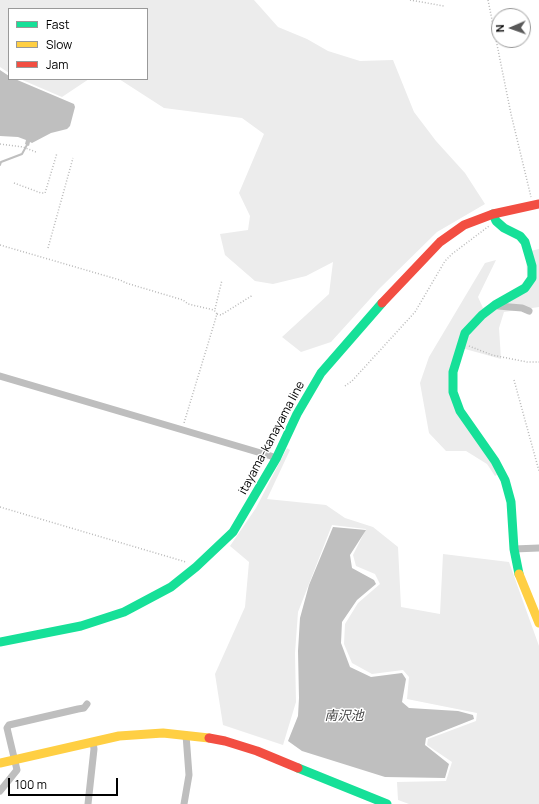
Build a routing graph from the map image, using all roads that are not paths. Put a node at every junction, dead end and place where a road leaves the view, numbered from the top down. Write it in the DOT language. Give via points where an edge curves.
graph roads {
  1 [pos="536,204"];
  2 [pos="495,218"];
  3 [pos="495,305"];
  4 [pos="529,311"];
  5 [pos="0,376"];
  6 [pos="276,459"];
  7 [pos="539,548"];
  8 [pos="514,549"];
  9 [pos="539,623"];
  10 [pos="0,642"];
  11 [pos="87,704"];
  12 [pos="186,736"];
  13 [pos="93,742"];
  14 [pos="15,760"];
  15 [pos="0,763"];
  16 [pos="0,791"];
  17 [pos="88,804"];
  18 [pos="184,804"];
  19 [pos="386,804"];
  1 -- 2 [label="street, itayama-kanayama line"];
  2 -- 3 [label="street" via="504,228 520,236 524,242 532,266 532,278 525,288"];
  2 -- 6 [label="street, itayama-kanayama line" via="464,225 440,242 390,293 321,373 297,414"];
  3 -- 4 [label="street"];
  3 -- 8 [label="street" via="465,333 452,383 460,412 495,461 504,480 511,502"];
  5 -- 6 [label="street"];
  6 -- 10 [label="street, itayama-kanayama line" via="233,532 171,587 124,612 80,626"];
  7 -- 8 [label="street"];
  8 -- 9 [label="street" via="518,572"];
  11 -- 14 [label="street" via="84,708 9,725 7,728"];
  12 -- 13 [label="street" via="140,734"];
  12 -- 18 [label="street" via="189,775"];
  12 -- 19 [label="street" via="211,738 257,751"];
  13 -- 14 [label="street"];
  13 -- 17 [label="street"];
  14 -- 15 [label="street"];
  14 -- 16 [label="street" via="17,770"];
}
